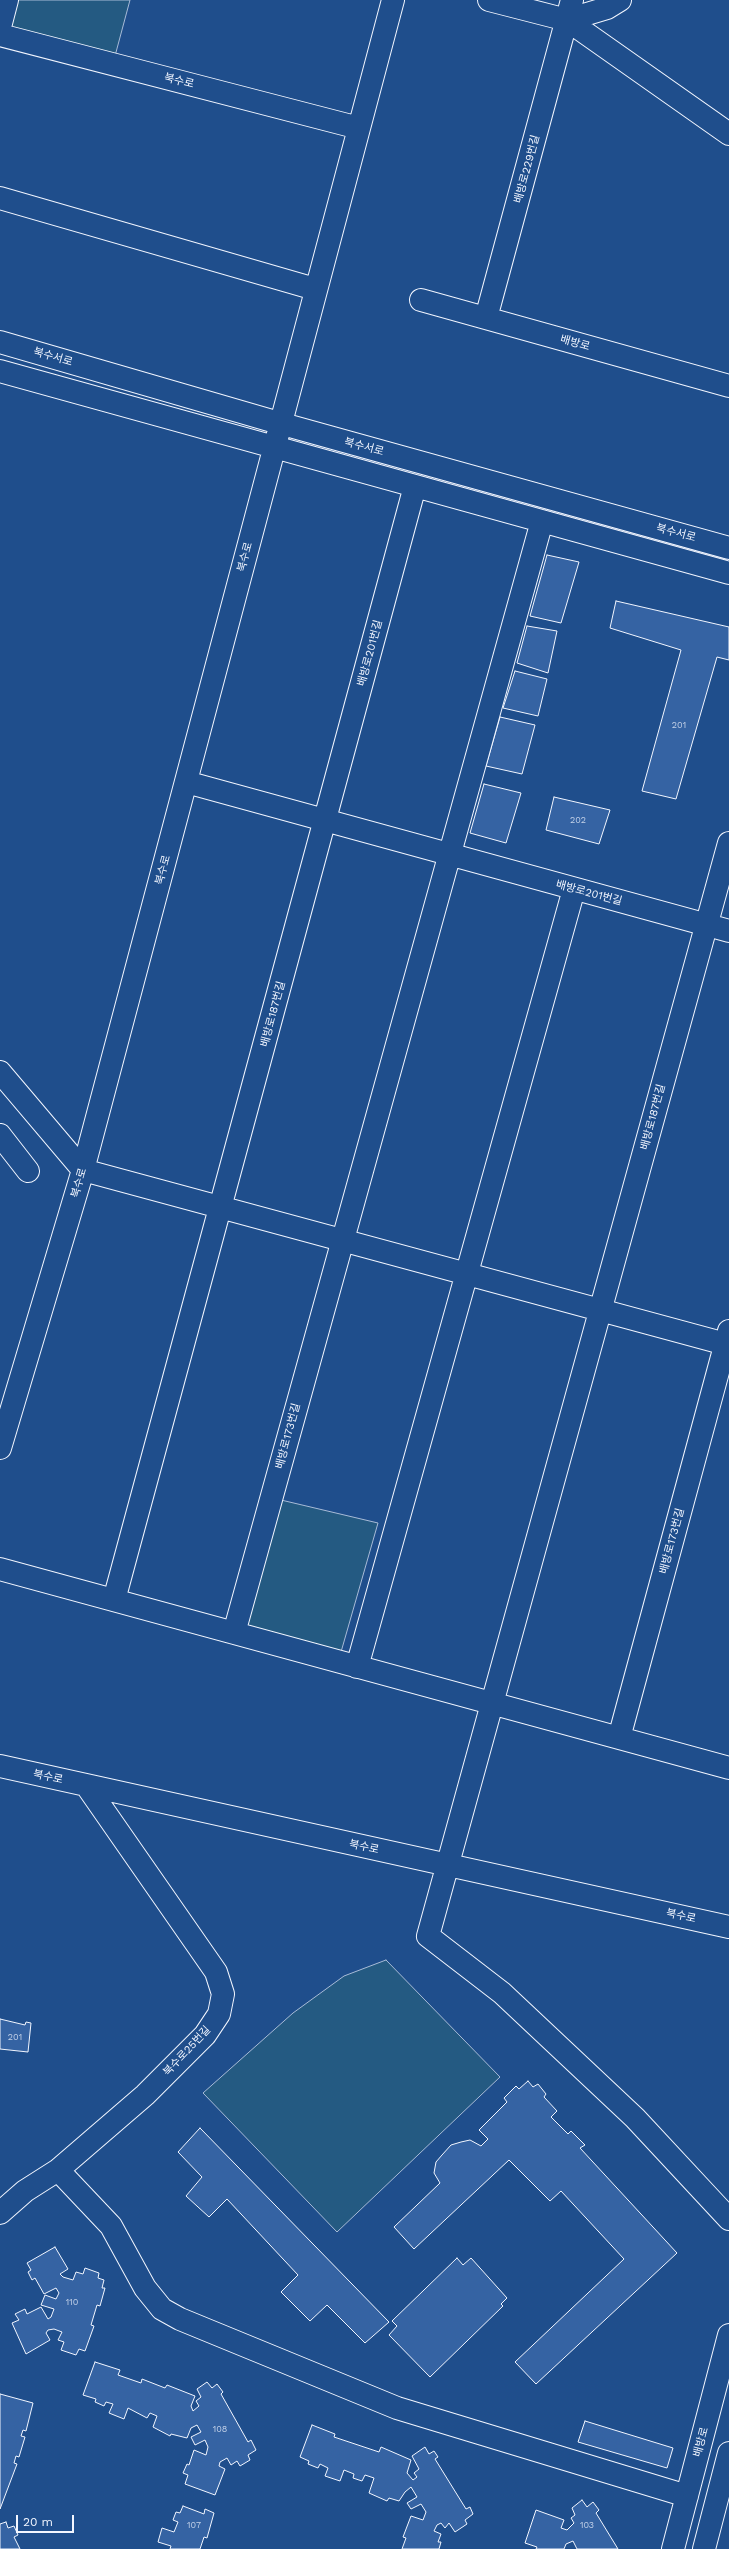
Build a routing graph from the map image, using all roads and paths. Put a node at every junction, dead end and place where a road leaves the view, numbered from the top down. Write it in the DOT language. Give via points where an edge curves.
graph roads {
  1 [pos="7,0"];
  2 [pos="393,0"];
  3 [pos="488,0"];
  4 [pos="620,0"];
  5 [pos="570,10"];
  6 [pos="0,27"];
  7 [pos="0,35"];
  8 [pos="359,128"];
  9 [pos="729,134"];
  10 [pos="0,198"];
  11 [pos="315,289"];
  12 [pos="421,300"];
  13 [pos="486,318"];
  14 [pos="0,342"];
  15 [pos="0,371"];
  16 [pos="729,386"];
  17 [pos="279,423"];
  18 [pos="273,447"];
  19 [pos="415,486"];
  20 [pos="542,521"];
  21 [pos="728,543"];
  22 [pos="729,573"];
  23 [pos="186,782"];
  24 [pos="325,820"];
  25 [pos="729,843"];
  26 [pos="449,854"];
  27 [pos="574,889"];
  28 [pos="706,925"];
  29 [pos="729,931"];
  30 [pos="0,1072"];
  31 [pos="0,1135"];
  32 [pos="83,1170"];
  33 [pos="28,1171"];
  34 [pos="221,1207"];
  35 [pos="343,1240"];
  36 [pos="467,1274"];
  37 [pos="601,1310"];
  38 [pos="728,1340"];
  39 [pos="0,1448"];
  40 [pos="0,1569"];
  41 [pos="114,1600"];
  42 [pos="234,1633"];
  43 [pos="357,1667"];
  44 [pos="492,1703"];
  45 [pos="619,1738"];
  46 [pos="0,1766"];
  47 [pos="729,1768"];
  48 [pos="86,1785"];
  49 [pos="448,1865"];
  50 [pos="729,1927"];
  51 [pos="58,2170"];
  52 [pos="0,2213"];
  53 [pos="729,2219"];
  54 [pos="729,2335"];
  55 [pos="729,2453"];
  56 [pos="687,2496"];
  57 [pos="673,2549"];
  58 [pos="704,2549"];
  1 -- 6 [label="street"];
  2 -- 8 [label="street, 북수로"];
  3 -- 5 [label="street"];
  4 -- 5 [label="street" via="607,8"];
  5 -- 9 [label="street"];
  5 -- 13 [label="street, 배방로229번길"];
  7 -- 8 [label="street, 북수로"];
  8 -- 11 [label="street, 북수로"];
  10 -- 11 [label="street"];
  11 -- 17 [label="street, 북수로"];
  12 -- 13 [label="street, 배방로"];
  13 -- 16 [label="street, 배방로"];
  14 -- 17 [label="street, 북수서로"];
  15 -- 18 [label="street"];
  17 -- 18 [label="street, 북수로"];
  17 -- 21 [label="street, 북수서로"];
  18 -- 19 [label="street"];
  18 -- 23 [label="street, 북수로"];
  19 -- 20 [label="street"];
  19 -- 24 [label="street, 배방로201번길"];
  20 -- 22 [label="street"];
  20 -- 26 [label="street"];
  23 -- 24 [label="street, 배방로201번길"];
  23 -- 32 [label="street, 북수로"];
  24 -- 26 [label="street, 배방로201번길"];
  24 -- 34 [label="street, 배방로187번길"];
  25 -- 28 [label="street, 배방로187번길"];
  26 -- 27 [label="street, 배방로201번길"];
  26 -- 35 [label="street"];
  27 -- 28 [label="street, 배방로201번길"];
  27 -- 36 [label="street"];
  28 -- 29 [label="street, 배방로201번길"];
  28 -- 37 [label="street, 배방로187번길"];
  30 -- 32 [label="street"];
  31 -- 33 [label="street"];
  32 -- 34 [label="street"];
  32 -- 39 [label="street, 북수로"];
  34 -- 35 [label="street"];
  34 -- 41 [label="street"];
  35 -- 36 [label="street"];
  35 -- 42 [label="street, 배방로173번길"];
  36 -- 37 [label="street"];
  36 -- 43 [label="street"];
  37 -- 38 [label="street"];
  37 -- 44 [label="street"];
  38 -- 45 [label="street, 배방로173번길"];
  40 -- 41 [label="street"];
  41 -- 42 [label="street"];
  42 -- 43 [label="street"];
  43 -- 44 [label="street"];
  44 -- 45 [label="street"];
  44 -- 49 [label="street"];
  45 -- 47 [label="street"];
  46 -- 48 [label="street, 북수로"];
  48 -- 49 [label="street, 북수로"];
  48 -- 51 [label="street, 북수로25번길" via="216,1972 223,1994 219,2014 204,2035 146,2095"];
  49 -- 50 [label="street, 북수로"];
  49 -- 53 [label="street" via="428,1936 502,1993 635,2118"];
  51 -- 52 [label="street, 북수로25번길" via="25,2191"];
  51 -- 56 [label="street" via="112,2226 145,2288 162,2309 180,2319 397,2408"];
  54 -- 56 [label="street, 배방로"];
  55 -- 58 [label="street"];
  56 -- 57 [label="street, 배방로"];
}
